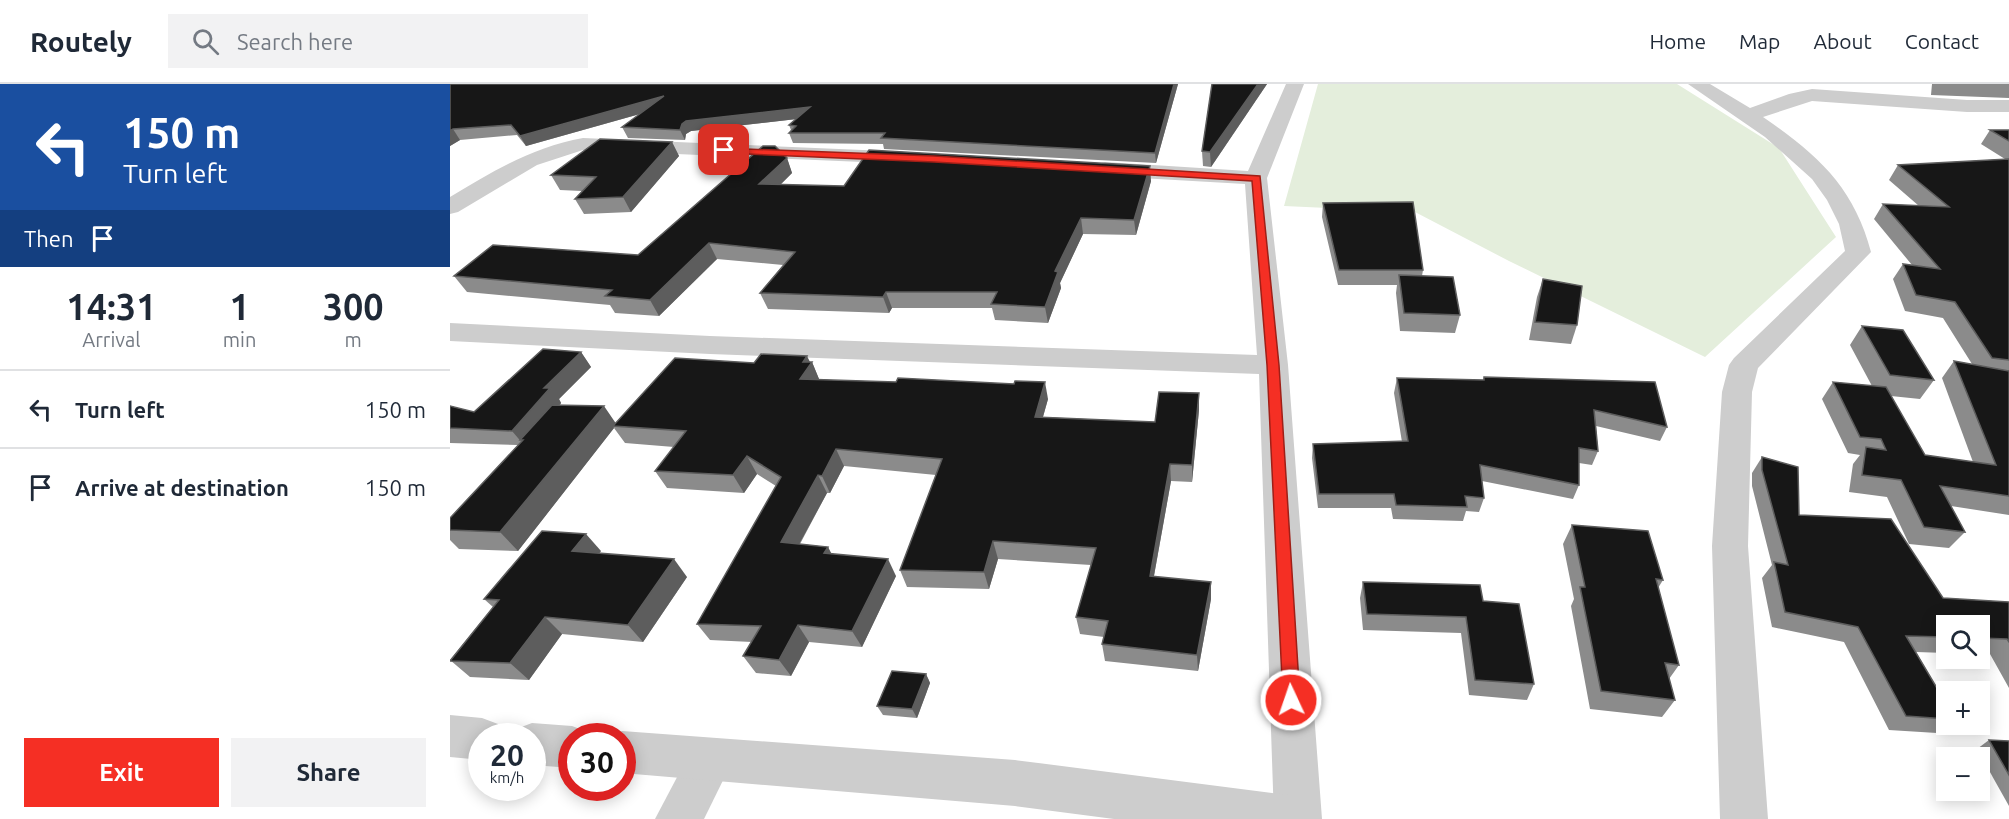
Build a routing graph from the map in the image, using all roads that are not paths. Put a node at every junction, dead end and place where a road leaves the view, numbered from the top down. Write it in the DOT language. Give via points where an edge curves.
graph roads {
  1 [pos="1295,84"];
  2 [pos="1697,84"];
  3 [pos="2009,106"];
  4 [pos="1750,116"];
  5 [pos="934,159"];
  6 [pos="1089,168"];
  7 [pos="1256,178"];
  8 [pos="450,207"];
  9 [pos="450,332"];
  10 [pos="1273,365"];
  11 [pos="450,736"];
  12 [pos="468,738"];
  13 [pos="636,753"];
  14 [pos="710,760"];
  15 [pos="679,819"];
  16 [pos="1288,819"];
  17 [pos="1298,819"];
  18 [pos="1744,819"];
  1 -- 7 [label="street"];
  2 -- 4 [label="street"];
  3 -- 4 [label="street" via="1812,95"];
  4 -- 18 [label="street" via="1814,168 1848,214 1858,252 1744,365 1737,392 1730,546"];
  5 -- 8 [label="street" via="583,144 529,158"];
  6 -- 7 [label="street"];
  7 -- 10 [label="street"];
  9 -- 10 [label="street"];
  10 -- 17 [label="street"];
  11 -- 12 [label="street"];
  13 -- 14 [label="street"];
  14 -- 15 [label="street"];
  14 -- 16 [label="street" via="1015,783"];
}
